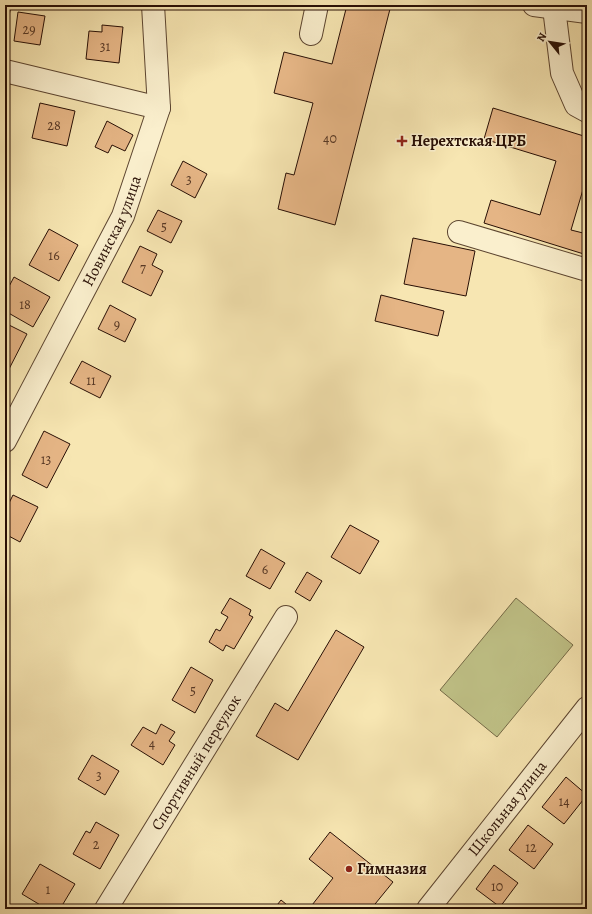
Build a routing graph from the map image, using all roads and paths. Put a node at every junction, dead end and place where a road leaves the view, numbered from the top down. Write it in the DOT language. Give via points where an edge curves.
graph roads {
  1 [pos="153,5"];
  2 [pos="317,5"];
  3 [pos="544,6"];
  4 [pos="587,12"];
  5 [pos="311,34"];
  6 [pos="5,71"];
  7 [pos="160,108"];
  8 [pos="587,111"];
  9 [pos="459,232"];
  10 [pos="587,270"];
  11 [pos="5,441"];
  12 [pos="286,617"];
  13 [pos="587,708"];
  14 [pos="106,909"];
  15 [pos="428,909"];
  1 -- 7 [label="street, Новинская улица"];
  2 -- 5 [label="street"];
  3 -- 4 [label="street"];
  3 -- 8 [label="street" via="562,73 576,105"];
  6 -- 7 [label="street"];
  7 -- 11 [label="street, Новинская улица" via="123,216"];
  9 -- 10 [label="street"];
  12 -- 14 [label="street, Спортивный переулок"];
  13 -- 15 [label="street, Школьная улица"];
}
